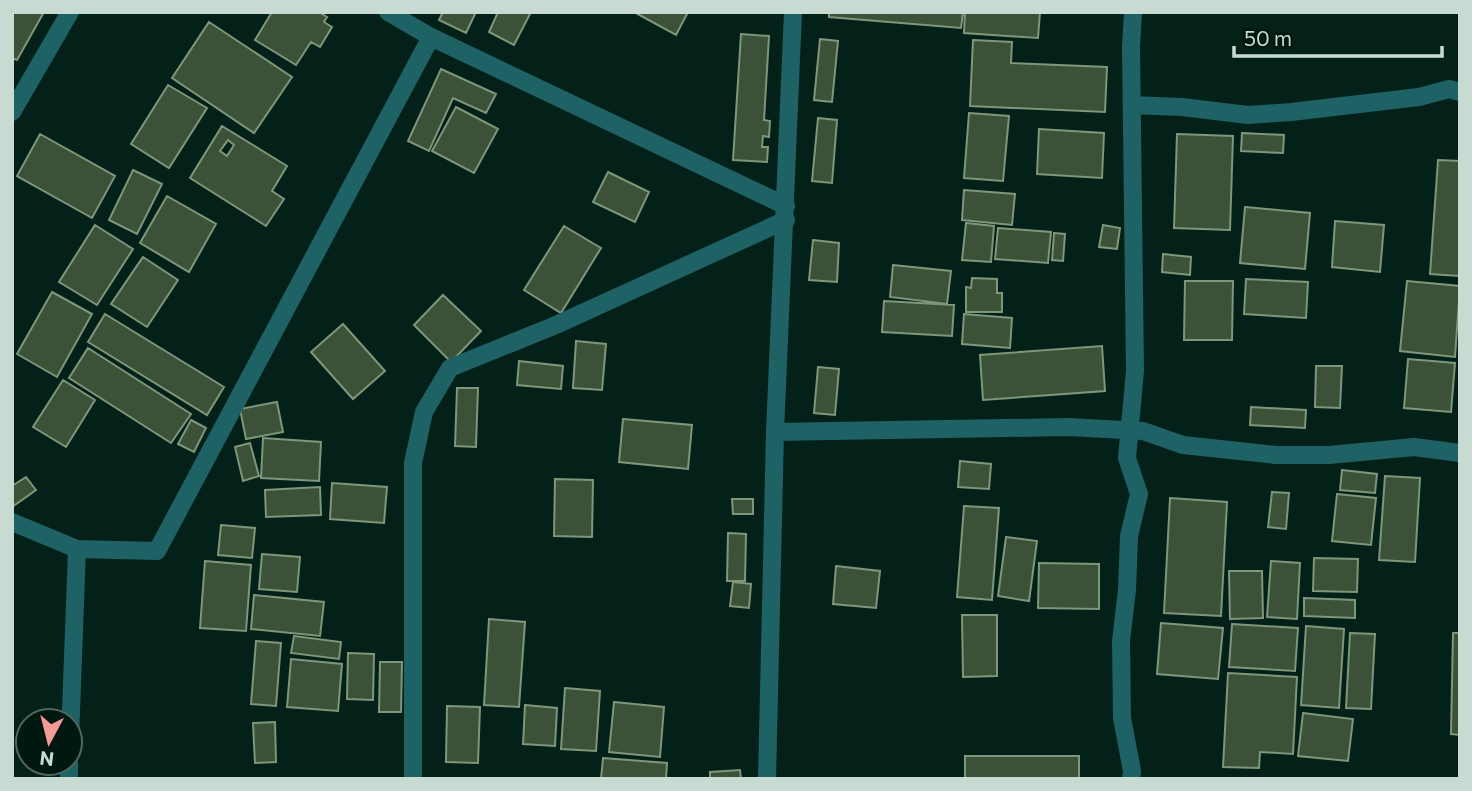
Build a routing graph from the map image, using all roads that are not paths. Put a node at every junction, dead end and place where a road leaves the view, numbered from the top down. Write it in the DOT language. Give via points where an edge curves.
graph roads {
  1 [pos="71,12"];
  2 [pos="388,12"];
  3 [pos="793,12"];
  4 [pos="1133,12"];
  5 [pos="431,37"];
  6 [pos="1460,92"];
  7 [pos="1132,105"];
  8 [pos="12,112"];
  9 [pos="786,213"];
  10 [pos="1128,431"];
  11 [pos="775,432"];
  12 [pos="1460,453"];
  13 [pos="12,522"];
  14 [pos="77,549"];
  15 [pos="71,707"];
  16 [pos="413,779"];
  17 [pos="767,779"];
  18 [pos="1131,779"];
  1 -- 8 [label="street"];
  2 -- 5 [label="street"];
  3 -- 9 [label="street"];
  4 -- 7 [label="street"];
  5 -- 9 [label="street"];
  5 -- 14 [label="street" via="158,551"];
  6 -- 7 [label="street" via="1449,89 1419,97 1248,115"];
  7 -- 10 [label="street" via="1135,372"];
  9 -- 11 [label="street"];
  9 -- 16 [label="street" via="556,326 450,368 424,412 413,463"];
  10 -- 11 [label="street" via="1068,427"];
  10 -- 12 [label="street" via="1143,431 1183,446 1276,454 1414,447"];
  10 -- 18 [label="street" via="1127,458 1139,494 1129,537 1121,641 1122,718"];
  11 -- 17 [label="street"];
  13 -- 14 [label="street"];
  14 -- 15 [label="street"];
}
